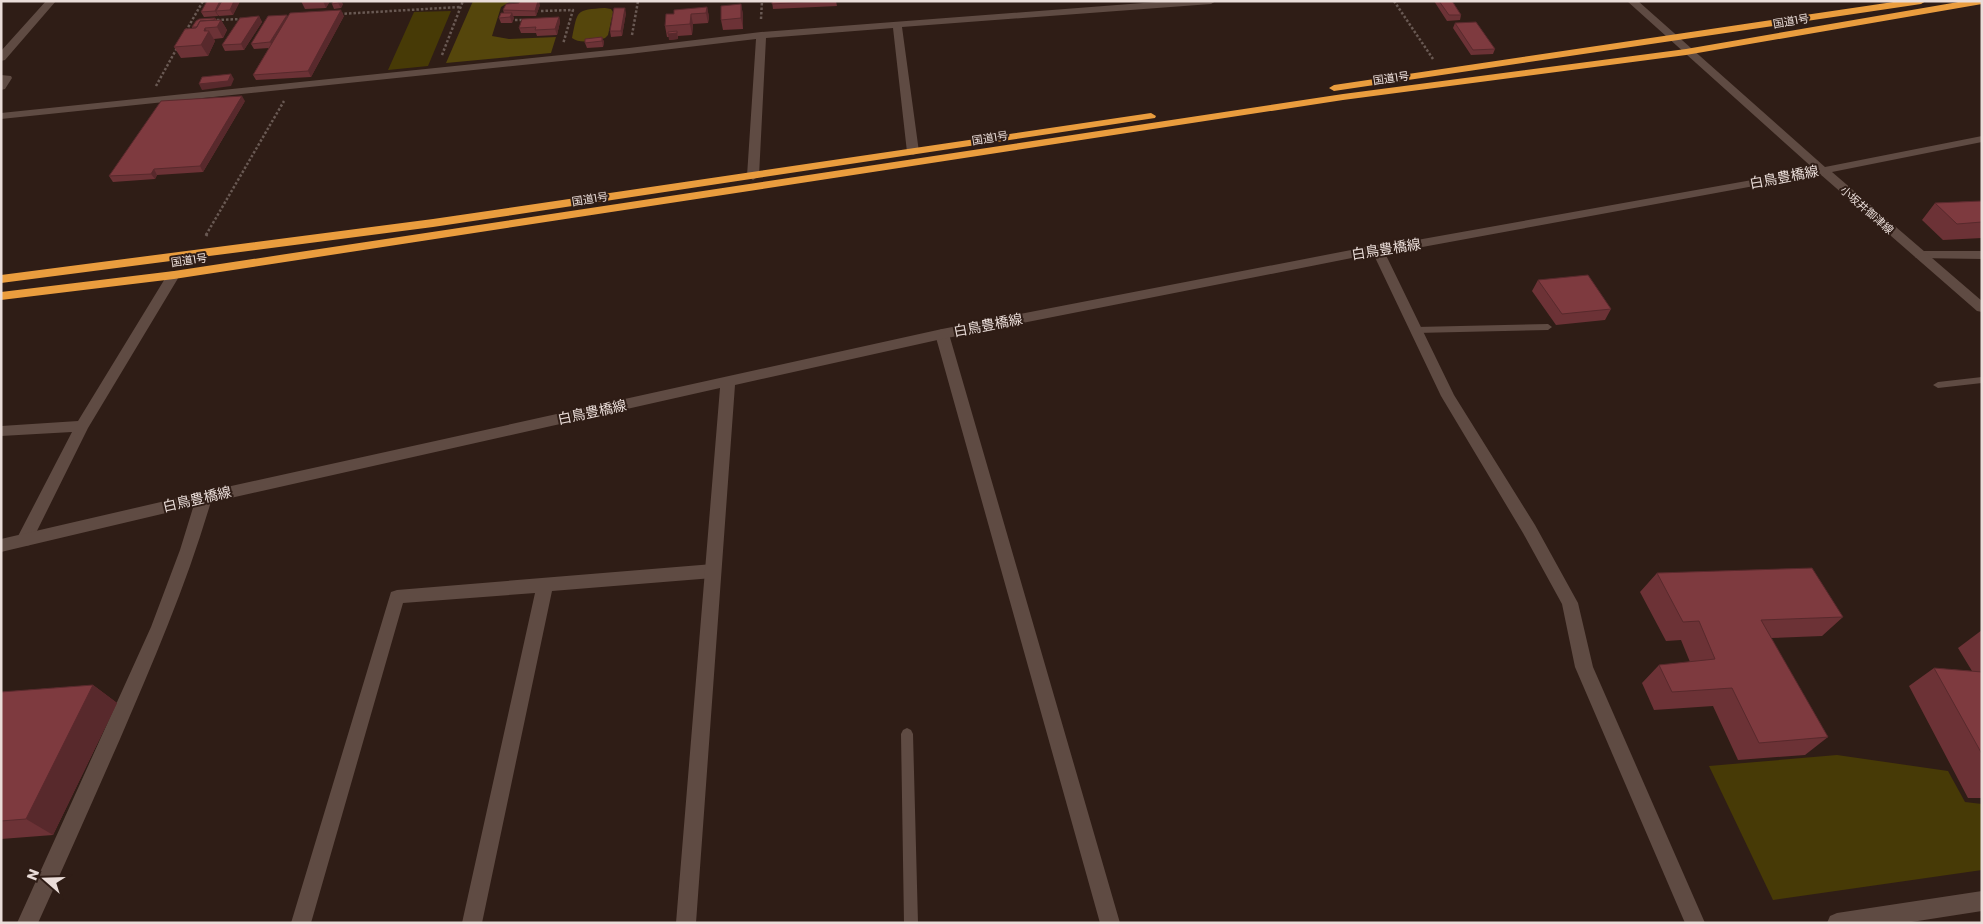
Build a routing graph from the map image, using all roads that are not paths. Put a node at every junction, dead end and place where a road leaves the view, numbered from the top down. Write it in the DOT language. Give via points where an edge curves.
graph roads {
  1 [pos="51,1"];
  2 [pos="1211,1"];
  3 [pos="1632,1"];
  4 [pos="1921,1"];
  5 [pos="1982,1"];
  6 [pos="898,24"];
  7 [pos="761,35"];
  8 [pos="1672,37"];
  9 [pos="1686,52"];
  10 [pos="1,58"];
  11 [pos="1,78"];
  12 [pos="1,87"];
  13 [pos="1,116"];
  14 [pos="1982,139"];
  15 [pos="913,152"];
  16 [pos="1821,170"];
  17 [pos="753,176"];
  18 [pos="1377,249"];
  19 [pos="1920,255"];
  20 [pos="1982,255"];
  21 [pos="174,275"];
  22 [pos="1,279"];
  23 [pos="1,296"];
  24 [pos="1982,308"];
  25 [pos="1548,327"];
  26 [pos="1416,330"];
  27 [pos="942,334"];
  28 [pos="1982,380"];
  29 [pos="728,382"];
  30 [pos="1938,385"];
  31 [pos="82,426"];
  32 [pos="1,431"];
  33 [pos="204,498"];
  34 [pos="24,540"];
  35 [pos="1,546"];
  36 [pos="713,571"];
  37 [pos="545,584"];
  38 [pos="907,734"];
  39 [pos="1982,901"];
  40 [pos="27,923"];
  41 [pos="301,923"];
  42 [pos="472,923"];
  43 [pos="686,923"];
  44 [pos="911,923"];
  45 [pos="1110,923"];
  46 [pos="1695,923"];
  47 [pos="1837,923"];
  1 -- 10 [label="street"];
  2 -- 6 [label="street"];
  3 -- 8 [label="street, 小坂井御津線"];
  4 -- 8 [label="highway, 国道1号"];
  5 -- 9 [label="highway, 国道1号"];
  6 -- 7 [label="street"];
  6 -- 15 [label="street"];
  7 -- 13 [label="street"];
  7 -- 17 [label="street"];
  8 -- 9 [label="street, 小坂井御津線"];
  8 -- 15 [label="highway, 国道1号"];
  9 -- 16 [label="street, 小坂井御津線"];
  9 -- 21 [label="highway, 国道1号" via="1343,97"];
  11 -- 12 [label="street" via="7,78"];
  14 -- 16 [label="street, 白鳥豊橋線"];
  15 -- 17 [label="highway, 国道1号"];
  16 -- 18 [label="street, 白鳥豊橋線"];
  16 -- 19 [label="street, 小坂井御津線"];
  17 -- 22 [label="highway, 国道1号" via="194,256"];
  18 -- 26 [label="street"];
  18 -- 27 [label="street, 白鳥豊橋線"];
  19 -- 20 [label="street"];
  19 -- 24 [label="street, 小坂井御津線"];
  21 -- 23 [label="highway, 国道1号"];
  21 -- 31 [label="street"];
  25 -- 26 [label="lane"];
  26 -- 46 [label="street" via="1448,396 1529,528 1570,603 1584,667"];
  27 -- 29 [label="street, 白鳥豊橋線"];
  27 -- 45 [label="street"];
  28 -- 30 [label="lane"];
  29 -- 33 [label="street, 白鳥豊橋線"];
  29 -- 36 [label="street"];
  31 -- 32 [label="street"];
  31 -- 34 [label="street"];
  33 -- 34 [label="street, 白鳥豊橋線"];
  33 -- 40 [label="street" via="194,536 164,616"];
  34 -- 35 [label="street, 白鳥豊橋線"];
  36 -- 37 [label="street"];
  36 -- 43 [label="street"];
  37 -- 41 [label="street" via="397,597"];
  37 -- 42 [label="street"];
  38 -- 44 [label="lane"];
  39 -- 47 [label="street"];
}
